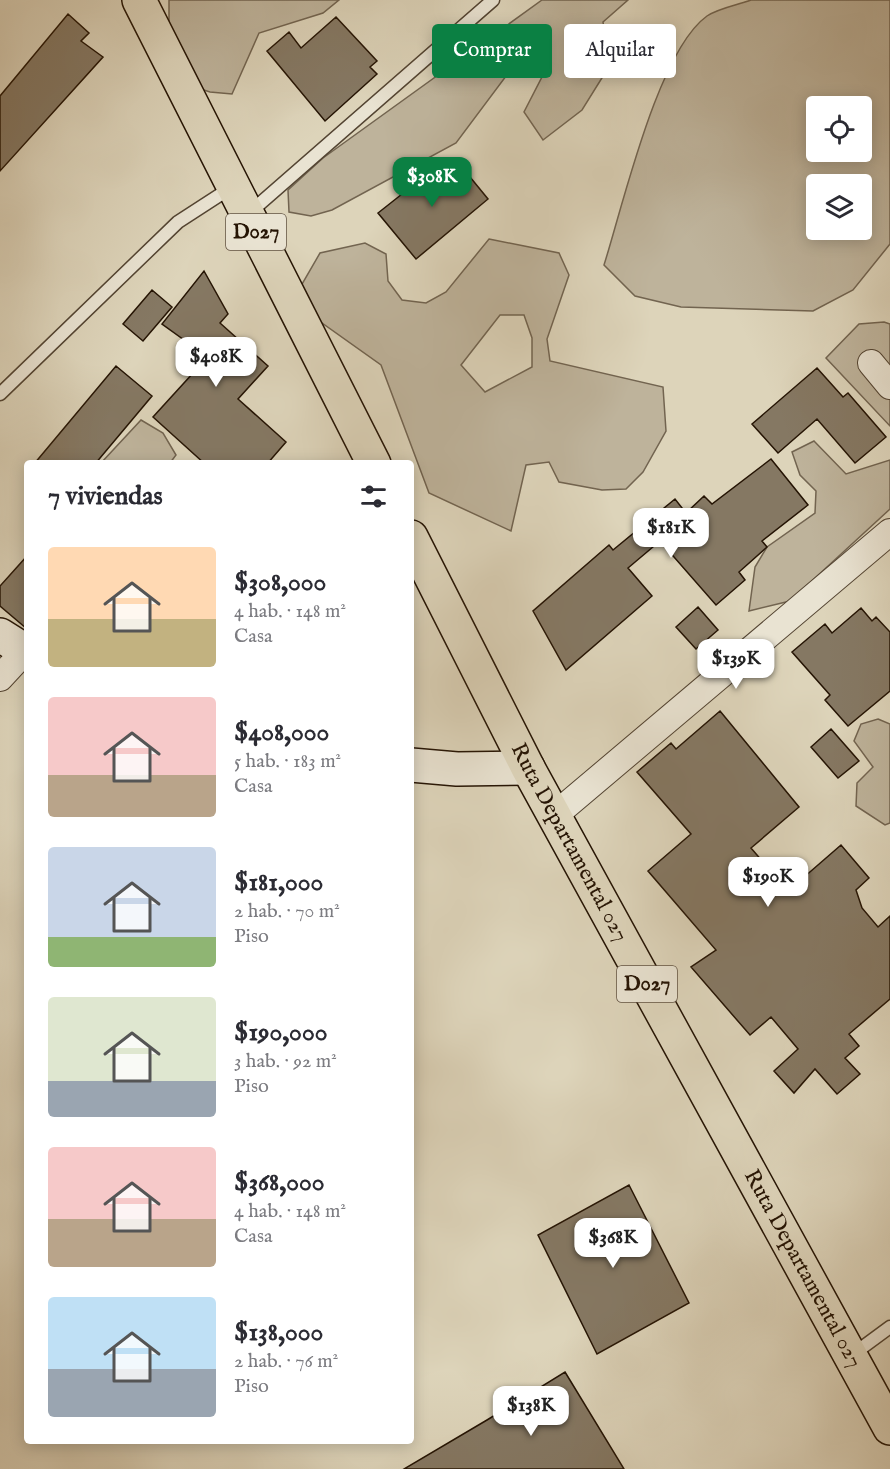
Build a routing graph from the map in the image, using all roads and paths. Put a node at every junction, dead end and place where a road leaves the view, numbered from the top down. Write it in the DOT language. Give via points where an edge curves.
graph roads {
  1 [pos="139,0"];
  2 [pos="493,0"];
  3 [pos="240,201"];
  4 [pos="871,363"];
  5 [pos="890,386"];
  6 [pos="0,394"];
  7 [pos="372,460"];
  8 [pos="890,532"];
  9 [pos="414,543"];
  10 [pos="17,646"];
  11 [pos="0,678"];
  12 [pos="414,765"];
  13 [pos="528,768"];
  14 [pos="555,815"];
  15 [pos="890,1328"];
  16 [pos="852,1356"];
  17 [pos="890,1428"];
  1 -- 3 [label="main road, D027"];
  2 -- 3 [label="lane"];
  3 -- 6 [label="lane" via="178,222"];
  3 -- 7 [label="main road, D027"];
  4 -- 5 [label="street"];
  8 -- 14 [label="street"];
  9 -- 13 [label="main road, Ruta Departamental 027 / D027"];
  10 -- 11 [label="street"];
  12 -- 13 [label="street"];
  13 -- 14 [label="main road, Ruta Departamental 027 / D027"];
  14 -- 16 [label="main road, Ruta Departamental 027 / D027"];
  15 -- 16 [label="lane"];
  16 -- 17 [label="main road, Ruta Departamental 027 / D027"];
}
